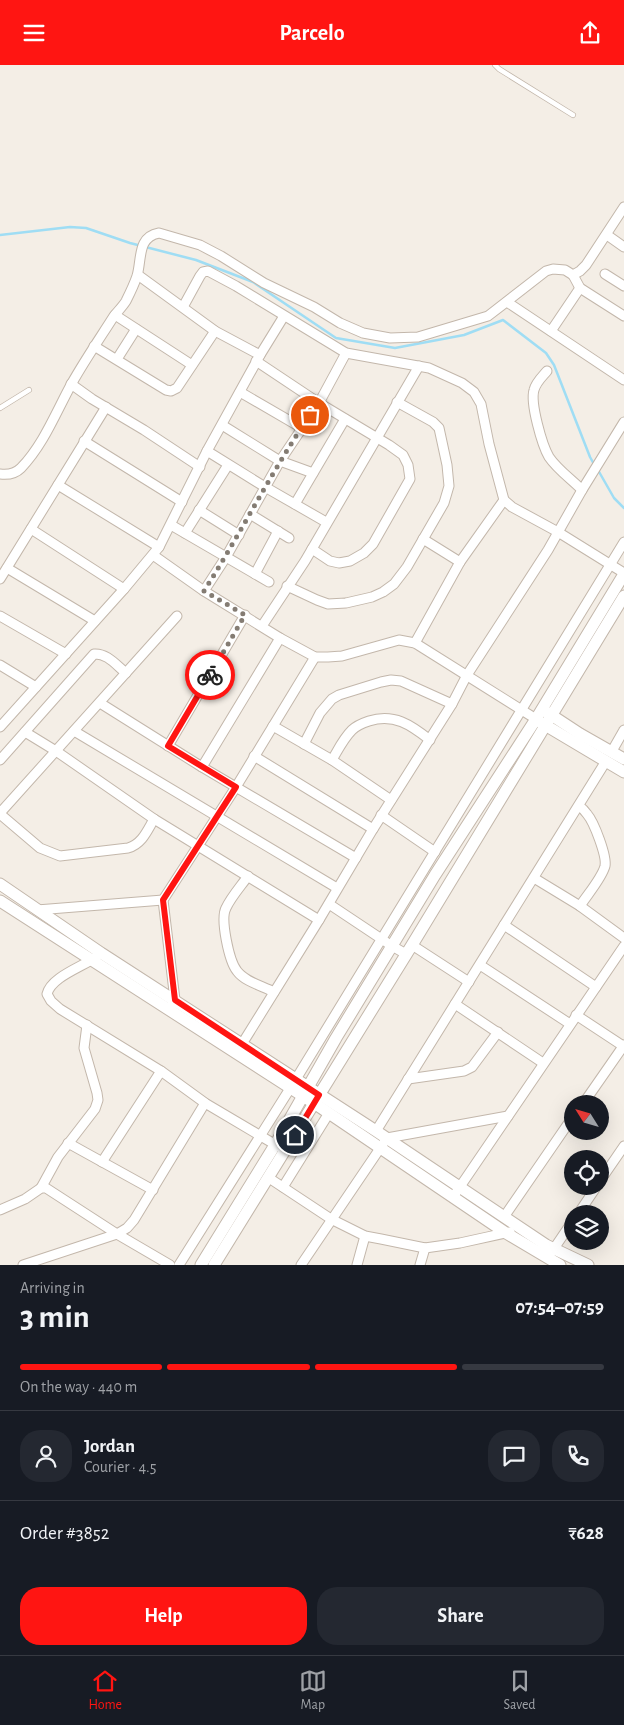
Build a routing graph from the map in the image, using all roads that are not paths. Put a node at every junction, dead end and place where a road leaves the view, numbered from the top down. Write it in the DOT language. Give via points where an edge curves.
graph roads {
  1 [pos="495,65"];
  2 [pos="574,115"];
  3 [pos="624,207"];
  4 [pos="607,235"];
  5 [pos="624,247"];
  6 [pos="605,274"];
  7 [pos="138,275"];
  8 [pos="573,275"];
  9 [pos="624,286"];
  10 [pos="580,288"];
  11 [pos="507,302"];
  12 [pos="183,307"];
  13 [pos="115,315"];
  14 [pos="284,316"];
  15 [pos="624,316"];
  16 [pos="136,329"];
  17 [pos="216,331"];
  18 [pos="551,331"];
  19 [pos="94,346"];
  20 [pos="346,353"];
  21 [pos="258,358"];
  22 [pos="117,359"];
  23 [pos="192,365"];
  24 [pos="419,366"];
  25 [pos="547,371"];
  26 [pos="624,379"];
  27 [pos="71,384"];
  28 [pos="30,390"];
  29 [pos="240,392"];
  30 [pos="319,403"];
  31 [pos="397,403"];
  32 [pos="106,407"];
  33 [pos="0,408"];
  34 [pos="345,419"];
  35 [pos="624,422"];
  36 [pos="222,425"];
  37 [pos="302,428"];
  38 [pos="377,437"];
  39 [pos="84,441"];
  40 [pos="207,451"];
  41 [pos="280,461"];
  42 [pos="228,465"];
  43 [pos="200,467"];
  44 [pos="313,473"];
  45 [pos="0,474"];
  46 [pos="58,485"];
  47 [pos="265,487"];
  48 [pos="582,489"];
  49 [pos="504,500"];
  50 [pos="182,502"];
  51 [pos="295,504"];
  52 [pos="199,510"];
  53 [pos="250,514"];
  54 [pos="326,522"];
  55 [pos="171,525"];
  56 [pos="31,529"];
  57 [pos="278,531"];
  58 [pos="558,532"];
  59 [pos="185,533"];
  60 [pos="239,535"];
  61 [pos="289,538"];
  62 [pos="423,539"];
  63 [pos="624,542"];
  64 [pos="160,547"];
  65 [pos="312,549"];
  66 [pos="153,555"];
  67 [pos="226,557"];
  68 [pos="460,562"];
  69 [pos="610,564"];
  70 [pos="7,567"];
  71 [pos="624,573"];
  72 [pos="255,574"];
  73 [pos="0,579"];
  74 [pos="269,582"];
  75 [pos="287,586"];
  76 [pos="124,589"];
  77 [pos="204,591"];
  78 [pos="624,596"];
  79 [pos="245,615"];
  80 [pos="0,616"];
  81 [pos="178,616"];
  82 [pos="95,621"];
  83 [pos="262,626"];
  84 [pos="280,638"];
  85 [pos="415,643"];
  86 [pos="66,654"];
  87 [pos="315,657"];
  88 [pos="0,665"];
  89 [pos="126,673"];
  90 [pos="467,675"];
  91 [pos="36,687"];
  92 [pos="100,703"];
  93 [pos="452,704"];
  94 [pos="522,710"];
  95 [pos="543,717"];
  96 [pos="2,722"];
  97 [pos="273,726"];
  98 [pos="624,730"];
  99 [pos="74,731"];
  100 [pos="25,732"];
  101 [pos="430,740"];
  102 [pos="304,744"];
  103 [pos="168,746"];
  104 [pos="56,751"];
  105 [pos="254,756"];
  106 [pos="609,756"];
  107 [pos="624,759"];
  108 [pos="0,760"];
  109 [pos="332,760"];
  110 [pos="202,767"];
  111 [pos="624,772"];
  112 [pos="236,787"];
  113 [pos="391,800"];
  114 [pos="579,805"];
  115 [pos="0,813"];
  116 [pos="382,815"];
  117 [pos="217,816"];
  118 [pos="154,819"];
  119 [pos="373,829"];
  120 [pos="199,846"];
  121 [pos="435,851"];
  122 [pos="356,858"];
  123 [pos="248,876"];
  124 [pos="534,878"];
  125 [pos="0,884"];
  126 [pos="337,888"];
  127 [pos="163,900"];
  128 [pos="0,901"];
  129 [pos="328,904"];
  130 [pos="580,906"];
  131 [pos="37,911"];
  132 [pos="319,920"];
  133 [pos="504,925"];
  134 [pos="624,937"];
  135 [pos="381,939"];
  136 [pos="392,946"];
  137 [pos="624,946"];
  138 [pos="409,949"];
  139 [pos="101,953"];
  140 [pos="91,960"];
  141 [pos="480,965"];
  142 [pos="469,982"];
  143 [pos="596,987"];
  144 [pos="274,992"];
  145 [pos="455,1004"];
  146 [pos="172,1006"];
  147 [pos="576,1015"];
  148 [pos="570,1024"];
  149 [pos="87,1025"];
  150 [pos="498,1032"];
  151 [pos="242,1044"];
  152 [pos="624,1045"];
  153 [pos="544,1063"];
  154 [pos="161,1071"];
  155 [pos="408,1079"];
  156 [pos="293,1084"];
  157 [pos="305,1091"];
  158 [pos="589,1095"];
  159 [pos="316,1099"];
  160 [pos="205,1103"];
  161 [pos="329,1113"];
  162 [pos="508,1116"];
  163 [pos="376,1131"];
  164 [pos="564,1131"];
  165 [pos="260,1135"];
  166 [pos="68,1143"];
  167 [pos="384,1143"];
  168 [pos="624,1146"];
  169 [pos="280,1148"];
  170 [pos="102,1162"];
  171 [pos="609,1168"];
  172 [pos="269,1178"];
  173 [pos="283,1187"];
  174 [pos="41,1188"];
  175 [pos="153,1190"];
  176 [pos="456,1192"];
  177 [pos="0,1211"];
  178 [pos="504,1217"];
  179 [pos="331,1219"];
  180 [pos="522,1229"];
  181 [pos="506,1233"];
  182 [pos="117,1234"];
  183 [pos="564,1234"];
  184 [pos="366,1235"];
  185 [pos="425,1247"];
  186 [pos="551,1253"];
  187 [pos="571,1262"];
  188 [pos="23,1265"];
  189 [pos="170,1265"];
  190 [pos="179,1265"];
  191 [pos="201,1265"];
  192 [pos="214,1265"];
  193 [pos="301,1265"];
  194 [pos="357,1265"];
  195 [pos="420,1265"];
  196 [pos="560,1265"];
  197 [pos="588,1265"];
  1 -- 2 [label="lane"];
  3 -- 4 [label="street"];
  4 -- 5 [label="street"];
  4 -- 8 [label="street" via="586,265"];
  6 -- 9 [label="street"];
  7 -- 11 [label="street" via="141,251 148,237 159,233 221,255 264,283 340,323 364,333 390,338 418,337 488,316"];
  7 -- 12 [label="street"];
  7 -- 13 [label="street"];
  8 -- 10 [label="street"];
  8 -- 11 [label="street" via="565,269 546,271"];
  10 -- 15 [label="street"];
  10 -- 18 [label="street"];
  11 -- 18 [label="street"];
  12 -- 14 [label="street" via="200,276 208,271"];
  12 -- 17 [label="street"];
  13 -- 16 [label="street"];
  13 -- 19 [label="street"];
  14 -- 20 [label="street"];
  14 -- 21 [label="street"];
  16 -- 22 [label="street"];
  16 -- 23 [label="street"];
  17 -- 21 [label="street"];
  17 -- 23 [label="street"];
  18 -- 26 [label="street"];
  19 -- 22 [label="street"];
  19 -- 27 [label="street"];
  20 -- 24 [label="street"];
  20 -- 30 [label="street"];
  21 -- 29 [label="street"];
  21 -- 30 [label="street"];
  22 -- 23 [label="street" via="172,391"];
  24 -- 31 [label="street"];
  24 -- 49 [label="street" via="462,383 482,404"];
  25 -- 48 [label="street" via="537,383 532,405 550,457"];
  27 -- 32 [label="street"];
  27 -- 45 [label="street" via="29,459 14,473"];
  28 -- 33 [label="lane"];
  29 -- 36 [label="street"];
  29 -- 37 [label="street"];
  30 -- 34 [label="street"];
  30 -- 37 [label="street"];
  31 -- 38 [label="street"];
  31 -- 62 [label="street" via="438,427 447,465 447,494"];
  32 -- 39 [label="street"];
  32 -- 43 [label="street"];
  34 -- 38 [label="street"];
  34 -- 44 [label="street"];
  35 -- 48 [label="street"];
  36 -- 40 [label="street"];
  36 -- 41 [label="street"];
  37 -- 41 [label="street"];
  38 -- 54 [label="street"];
  38 -- 65 [label="street" via="403,455 410,472 410,479 380,533 364,553 350,561 330,561"];
  39 -- 46 [label="street"];
  39 -- 50 [label="street"];
  40 -- 42 [label="street"];
  40 -- 43 [label="street"];
  41 -- 44 [label="street"];
  41 -- 47 [label="street"];
  42 -- 47 [label="street"];
  42 -- 52 [label="street"];
  43 -- 50 [label="street"];
  44 -- 51 [label="street"];
  46 -- 56 [label="street"];
  46 -- 64 [label="street"];
  47 -- 51 [label="street"];
  47 -- 53 [label="street"];
  48 -- 58 [label="street"];
  49 -- 58 [label="street"];
  49 -- 68 [label="street"];
  50 -- 55 [label="street"];
  51 -- 54 [label="street"];
  52 -- 59 [label="street"];
  52 -- 60 [label="street"];
  53 -- 57 [label="street"];
  53 -- 60 [label="street"];
  54 -- 65 [label="street"];
  55 -- 59 [label="street"];
  55 -- 64 [label="street"];
  56 -- 70 [label="street"];
  56 -- 76 [label="street"];
  57 -- 61 [label="street"];
  57 -- 72 [label="street"];
  58 -- 69 [label="street"];
  58 -- 90 [label="street"];
  59 -- 67 [label="street"];
  60 -- 67 [label="street"];
  62 -- 68 [label="street"];
  62 -- 75 [label="street" via="394,584 372,597 328,604"];
  63 -- 69 [label="street"];
  64 -- 66 [label="street"];
  65 -- 75 [label="street"];
  66 -- 76 [label="street"];
  66 -- 77 [label="street"];
  67 -- 72 [label="street"];
  67 -- 77 [label="street"];
  68 -- 85 [label="street"];
  69 -- 71 [label="street"];
  69 -- 94 [label="street"];
  70 -- 73 [label="street"];
  70 -- 82 [label="street"];
  71 -- 95 [label="street"];
  72 -- 74 [label="street"];
  75 -- 83 [label="street"];
  76 -- 82 [label="street"];
  77 -- 79 [label="street"];
  78 -- 95 [label="street"];
  79 -- 83 [label="street"];
  79 -- 103 [label="street"];
  80 -- 86 [label="street"];
  81 -- 89 [label="street"];
  82 -- 86 [label="street"];
  83 -- 84 [label="street"];
  84 -- 87 [label="street"];
  84 -- 110 [label="street"];
  85 -- 87 [label="street" via="399,640 342,656"];
  85 -- 90 [label="street"];
  86 -- 91 [label="street"];
  87 -- 97 [label="street"];
  88 -- 91 [label="street"];
  89 -- 92 [label="street"];
  89 -- 100 [label="street" via="101,653 94,654"];
  90 -- 93 [label="street"];
  90 -- 94 [label="street"];
  91 -- 96 [label="street"];
  92 -- 99 [label="street"];
  92 -- 103 [label="street"];
  93 -- 101 [label="street"];
  93 -- 102 [label="street" via="401,681 391,680 332,699 320,713"];
  94 -- 95 [label="street"];
  94 -- 121 [label="street"];
  95 -- 106 [label="street" via="580,734"];
  95 -- 136 [label="street" via="435,875"];
  95 -- 138 [label="street"];
  97 -- 102 [label="street"];
  97 -- 105 [label="street"];
  98 -- 106 [label="street"];
  99 -- 104 [label="street"];
  99 -- 117 [label="street"];
  100 -- 104 [label="street"];
  100 -- 108 [label="street"];
  101 -- 109 [label="street" via="414,727 394,718 372,720 353,729"];
  101 -- 113 [label="street"];
  102 -- 109 [label="street"];
  103 -- 110 [label="street"];
  104 -- 115 [label="street"];
  104 -- 118 [label="street"];
  105 -- 112 [label="street"];
  105 -- 119 [label="street"];
  106 -- 107 [label="street"];
  106 -- 111 [label="street"];
  106 -- 114 [label="street"];
  109 -- 113 [label="street"];
  110 -- 112 [label="street"];
  112 -- 117 [label="street"];
  112 -- 122 [label="street"];
  113 -- 116 [label="street"];
  114 -- 124 [label="street"];
  114 -- 130 [label="street" via="592,822 605,865"];
  115 -- 118 [label="street" via="40,848 60,856 136,845"];
  116 -- 119 [label="street"];
  116 -- 121 [label="street"];
  117 -- 120 [label="street"];
  117 -- 126 [label="street"];
  118 -- 120 [label="street"];
  119 -- 122 [label="street"];
  120 -- 123 [label="street"];
  120 -- 127 [label="street"];
  121 -- 135 [label="street"];
  122 -- 126 [label="street"];
  123 -- 132 [label="street"];
  123 -- 144 [label="street" via="226,908 223,919 232,962 246,979"];
  124 -- 130 [label="street"];
  124 -- 133 [label="street"];
  125 -- 131 [label="street"];
  126 -- 129 [label="street"];
  127 -- 131 [label="street"];
  127 -- 146 [label="street"];
  128 -- 140 [label="street"];
  129 -- 132 [label="street"];
  129 -- 135 [label="street"];
  130 -- 134 [label="street"];
  131 -- 139 [label="street"];
  132 -- 144 [label="street"];
  133 -- 141 [label="street"];
  133 -- 143 [label="street"];
  135 -- 136 [label="street"];
  135 -- 156 [label="street"];
  136 -- 138 [label="street"];
  136 -- 157 [label="street"];
  137 -- 143 [label="street"];
  138 -- 142 [label="street"];
  138 -- 159 [label="street"];
  139 -- 140 [label="street"];
  139 -- 146 [label="street"];
  140 -- 146 [label="street"];
  140 -- 149 [label="street" via="55,981 47,994 60,1009"];
  141 -- 142 [label="street"];
  141 -- 148 [label="street"];
  142 -- 145 [label="street"];
  143 -- 147 [label="street"];
  144 -- 151 [label="street"];
  145 -- 150 [label="street"];
  145 -- 155 [label="street"];
  146 -- 151 [label="street"];
  146 -- 156 [label="street"];
  147 -- 148 [label="street"];
  147 -- 152 [label="street"];
  148 -- 153 [label="street"];
  149 -- 154 [label="street"];
  149 -- 166 [label="street" via="84,1048 98,1100 95,1109"];
  150 -- 153 [label="street"];
  150 -- 155 [label="street" via="472,1067"];
  151 -- 156 [label="street"];
  152 -- 158 [label="street"];
  153 -- 162 [label="street"];
  154 -- 160 [label="street"];
  154 -- 170 [label="street"];
  155 -- 163 [label="street"];
  156 -- 157 [label="street"];
  156 -- 165 [label="street"];
  157 -- 159 [label="street"];
  157 -- 169 [label="street"];
  159 -- 161 [label="street"];
  159 -- 163 [label="street"];
  159 -- 169 [label="street"];
  160 -- 165 [label="street"];
  160 -- 175 [label="street"];
  161 -- 167 [label="street"];
  161 -- 173 [label="street"];
  162 -- 167 [label="street"];
  162 -- 176 [label="street"];
  163 -- 167 [label="street"];
  164 -- 178 [label="street"];
  165 -- 169 [label="street"];
  165 -- 190 [label="street"];
  166 -- 170 [label="street"];
  166 -- 174 [label="street"];
  167 -- 176 [label="street"];
  167 -- 179 [label="street"];
  168 -- 171 [label="street"];
  169 -- 172 [label="street"];
  169 -- 191 [label="street"];
  170 -- 175 [label="street"];
  172 -- 173 [label="street"];
  172 -- 192 [label="street"];
  173 -- 179 [label="street"];
  174 -- 177 [label="street"];
  174 -- 182 [label="street" via="51,1191"];
  175 -- 182 [label="street" via="127,1229"];
  176 -- 178 [label="street"];
  176 -- 181 [label="street"];
  178 -- 180 [label="street"];
  179 -- 184 [label="street"];
  179 -- 193 [label="street"];
  180 -- 181 [label="street"];
  180 -- 186 [label="street"];
  181 -- 185 [label="street"];
  181 -- 186 [label="street"];
  182 -- 188 [label="street"];
  182 -- 189 [label="street"];
  183 -- 186 [label="street"];
  184 -- 185 [label="street"];
  184 -- 194 [label="street"];
  185 -- 195 [label="street"];
  186 -- 187 [label="street"];
  186 -- 196 [label="street"];
  187 -- 197 [label="street"];
}
